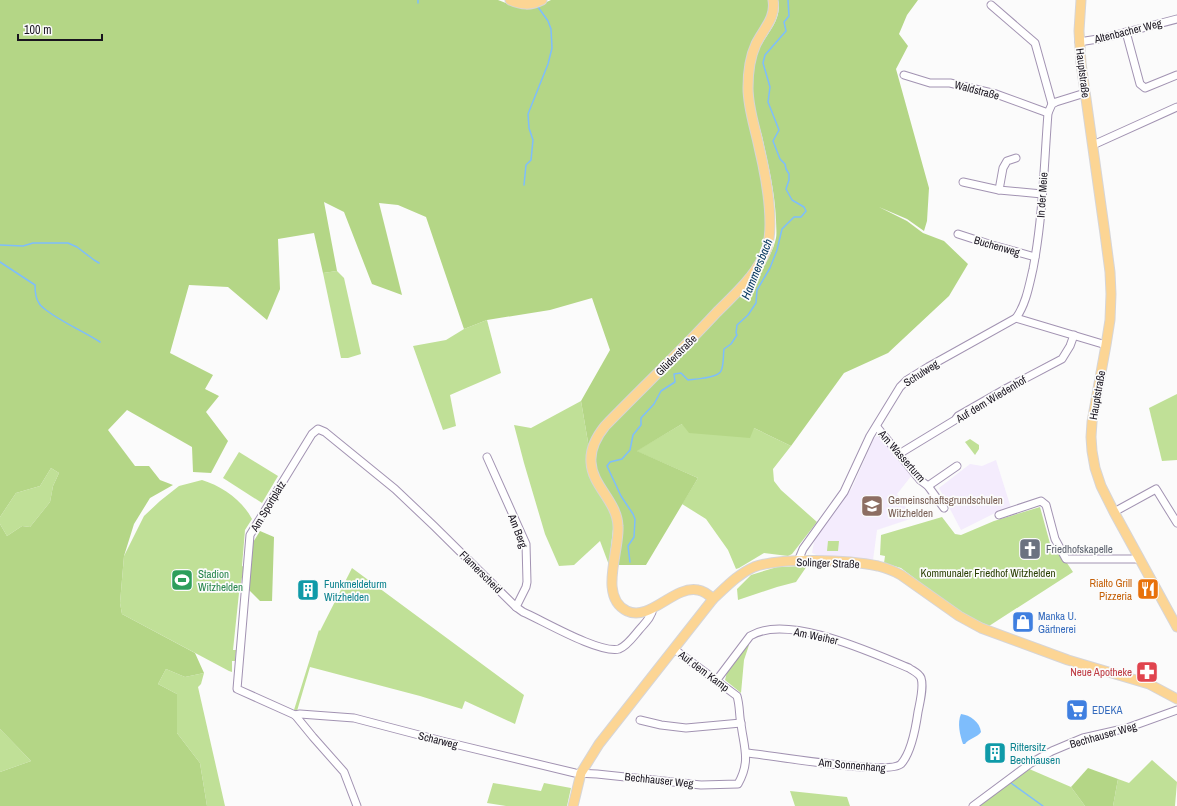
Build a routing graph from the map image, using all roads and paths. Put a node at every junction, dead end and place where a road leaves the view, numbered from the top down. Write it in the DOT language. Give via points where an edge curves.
graph roads {
  1 [pos="510,0"];
  2 [pos="542,0"];
  3 [pos="773,0"];
  4 [pos="1081,0"];
  5 [pos="991,5"];
  6 [pos="1177,19"];
  7 [pos="1126,32"];
  8 [pos="1079,42"];
  9 [pos="904,75"];
  10 [pos="1177,75"];
  11 [pos="1085,93"];
  12 [pos="1052,104"];
  13 [pos="1177,107"];
  14 [pos="1048,112"];
  15 [pos="1093,145"];
  16 [pos="1016,158"];
  17 [pos="963,182"];
  18 [pos="999,190"];
  19 [pos="1042,194"];
  20 [pos="958,234"];
  21 [pos="1035,257"];
  22 [pos="1016,318"];
  23 [pos="1074,335"];
  24 [pos="1106,345"];
  25 [pos="877,427"];
  26 [pos="318,429"];
  27 [pos="899,454"];
  28 [pos="487,457"];
  29 [pos="957,466"];
  30 [pos="928,486"];
  31 [pos="944,508"];
  32 [pos="1114,512"];
  33 [pos="999,515"];
  34 [pos="1177,523"];
  35 [pos="1139,559"];
  36 [pos="798,561"];
  37 [pos="714,599"];
  38 [pos="516,607"];
  39 [pos="653,608"];
  40 [pos="1177,626"];
  41 [pos="674,649"];
  42 [pos="716,681"];
  43 [pos="921,688"];
  44 [pos="237,689"];
  45 [pos="1177,699"];
  46 [pos="1177,710"];
  47 [pos="295,715"];
  48 [pos="640,720"];
  49 [pos="741,723"];
  50 [pos="747,753"];
  51 [pos="581,773"];
  52 [pos="738,784"];
  53 [pos="357,806"];
  54 [pos="572,806"];
  55 [pos="973,806"];
  1 -- 2 [label="main road" via="525,4"];
  3 -- 39 [label="main road, Glüderstraße" via="772,17 754,49 748,80 750,108 764,169 768,202 770,233 767,250 743,285 605,426 596,440 592,453 593,473 618,520 612,576 613,594 619,605 631,613"];
  4 -- 8 [label="main road, Hauptstraße"];
  5 -- 12 [label="street" via="1035,43"];
  6 -- 7 [label="street, Altenbacher Weg"];
  7 -- 8 [label="street, Altenbacher Weg"];
  7 -- 10 [label="street" via="1140,84 1145,88"];
  8 -- 11 [label="main road, Hauptstraße"];
  9 -- 14 [label="street, Waldstraße" via="930,83 950,83 996,94"];
  11 -- 12 [label="street"];
  11 -- 15 [label="main road, Hauptstraße"];
  12 -- 14 [label="street, In der Meie"];
  13 -- 15 [label="street"];
  14 -- 19 [label="street, In der Meie"];
  15 -- 24 [label="main road, Hauptstraße" via="1110,272 1111,306"];
  16 -- 18 [label="street" via="1007,162 1003,168"];
  17 -- 18 [label="street"];
  18 -- 19 [label="street"];
  19 -- 21 [label="street, In der Meie"];
  20 -- 21 [label="street, Buchenweg"];
  21 -- 22 [label="street, In der Meie" via="1028,291"];
  22 -- 23 [label="street"];
  22 -- 25 [label="street, Schulweg" via="907,380 900,387"];
  23 -- 24 [label="street"];
  23 -- 27 [label="street, Auf dem Wiedenhof" via="1062,359 958,416"];
  24 -- 32 [label="main road, Hauptstraße" via="1091,437 1094,468"];
  25 -- 27 [label="street, Am Wasserturm"];
  25 -- 36 [label="street, Schulweg" via="870,436 844,492 803,549"];
  26 -- 38 [label="street, Flamerscheid" via="394,489"];
  26 -- 44 [label="street, Am Sportplatz" via="312,434 250,535"];
  27 -- 30 [label="street, Am Wasserturm"];
  28 -- 38 [label="street, Am Berg" via="526,548 527,582"];
  29 -- 30 [label="street, Am Wasserturm"];
  30 -- 31 [label="street, Am Wasserturm"];
  32 -- 34 [label="street" via="1156,489"];
  32 -- 35 [label="main road, Hauptstraße"];
  33 -- 35 [label="street" via="1041,502 1046,505 1055,539 1066,559"];
  35 -- 40 [label="main road, Hauptstraße"];
  36 -- 37 [label="main road, Solinger Straße" via="777,562 747,571"];
  36 -- 45 [label="main road, Solinger Straße" via="855,563 891,570 981,628 1068,660 1149,684"];
  37 -- 39 [label="main road, Glüderstraße" via="692,589"];
  37 -- 41 [label="main road, Solinger Straße"];
  38 -- 39 [label="street, Flamerscheid" via="589,643 613,649 629,642 652,614"];
  41 -- 42 [label="street, Auf dem Kamp"];
  41 -- 51 [label="main road, Solinger Straße" via="599,744"];
  42 -- 43 [label="street, Am Weiher" via="750,636 764,630 779,629 820,635 862,648 916,672 920,678"];
  42 -- 49 [label="street, Auf dem Kamp" via="738,696"];
  43 -- 50 [label="street, Am Sonnenhang" via="910,744 906,756 896,767 864,768"];
  44 -- 47 [label="street, Scharweg"];
  46 -- 55 [label="street, Bechhauser Weg" via="1128,728 1083,738 1052,751"];
  47 -- 51 [label="street, Scharweg" via="354,718"];
  47 -- 53 [label="street, Scharweg" via="344,772"];
  48 -- 49 [label="street" via="661,726 686,728"];
  49 -- 50 [label="street, Auf dem Kamp"];
  50 -- 52 [label="street, Auf dem Kamp"];
  51 -- 52 [label="street, Bechhauser Weg" via="701,785"];
  51 -- 54 [label="main road, Solinger Straße"];
}
